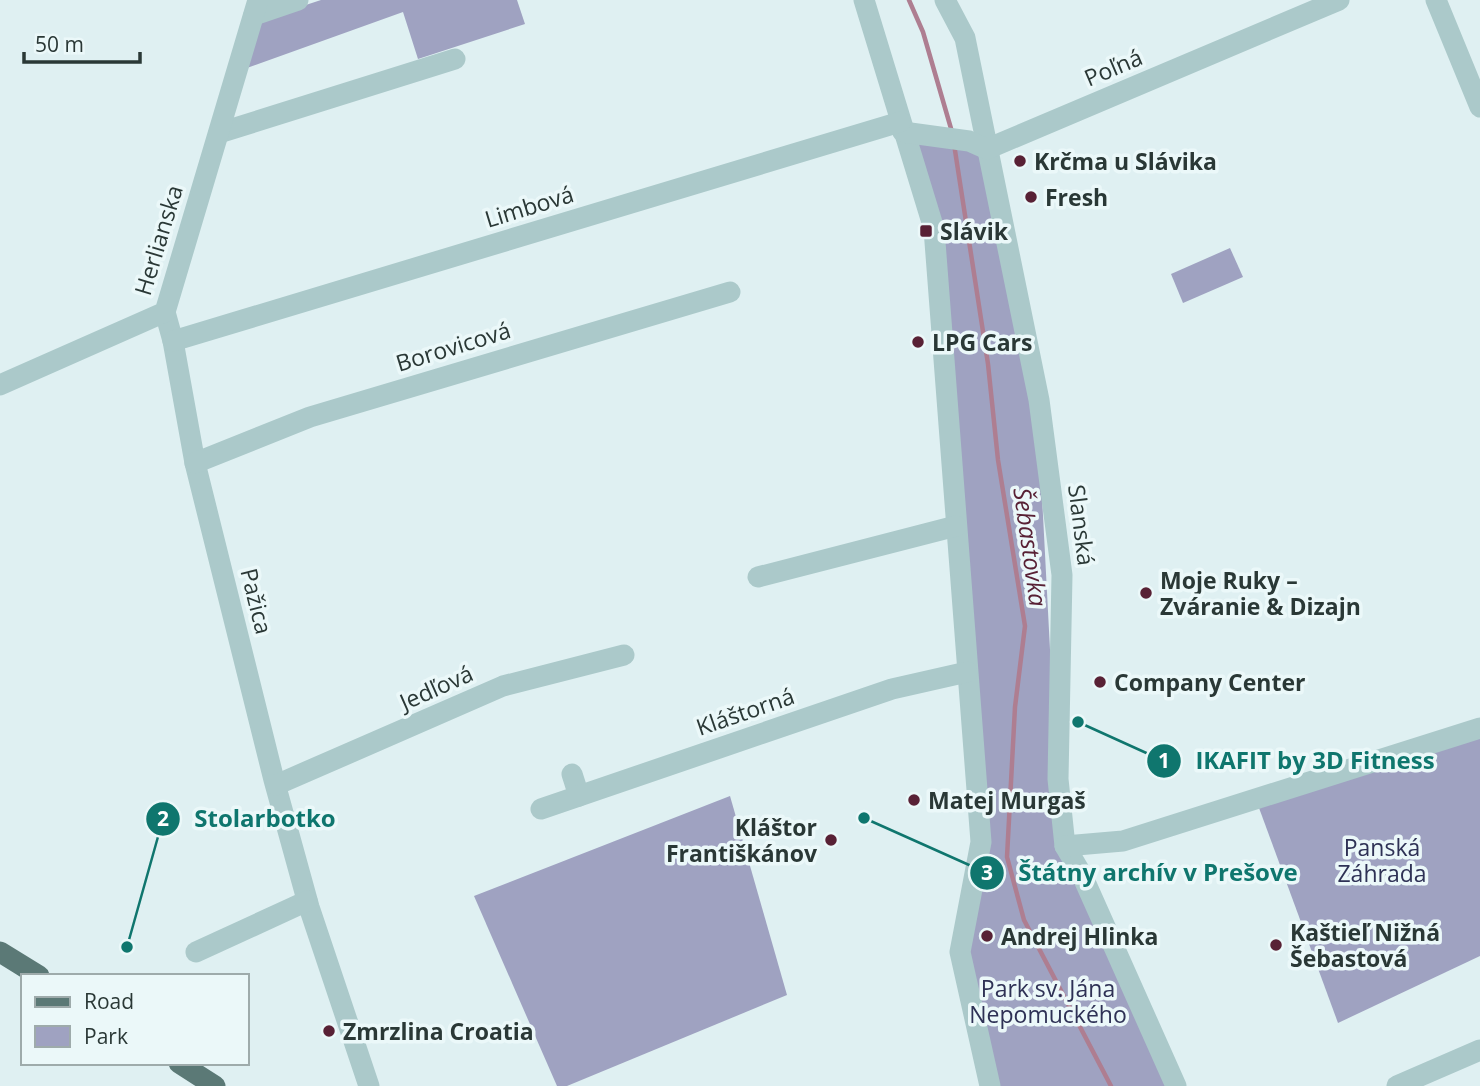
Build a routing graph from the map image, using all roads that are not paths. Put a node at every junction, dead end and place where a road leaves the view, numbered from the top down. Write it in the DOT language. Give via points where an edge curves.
graph roads {
  1 [pos="298,0"];
  2 [pos="864,0"];
  3 [pos="945,0"];
  4 [pos="962,0"];
  5 [pos="1339,0"];
  6 [pos="1436,0"];
  7 [pos="256,7"];
  8 [pos="965,38"];
  9 [pos="455,59"];
  10 [pos="1480,107"];
  11 [pos="909,130"];
  12 [pos="219,133"];
  13 [pos="978,145"];
  14 [pos="730,292"];
  15 [pos="165,312"];
  16 [pos="173,341"];
  17 [pos="0,385"];
  18 [pos="195,463"];
  19 [pos="956,526"];
  20 [pos="758,577"];
  21 [pos="624,654"];
  22 [pos="967,672"];
  23 [pos="503,674"];
  24 [pos="1480,728"];
  25 [pos="572,774"];
  26 [pos="274,780"];
  27 [pos="579,796"];
  28 [pos="541,809"];
  29 [pos="1065,846"];
  30 [pos="307,901"];
  31 [pos="0,952"];
  32 [pos="196,952"];
  33 [pos="36,974"];
  34 [pos="1480,1050"];
  35 [pos="182,1065"];
  36 [pos="215,1086"];
  37 [pos="369,1086"];
  38 [pos="990,1086"];
  39 [pos="1177,1086"];
  40 [pos="1397,1086"];
  1 -- 7 [label="street"];
  2 -- 11 [label="street"];
  3 -- 8 [label="street, Slanská"];
  4 -- 8 [label="street"];
  5 -- 13 [label="street, Poľná"];
  6 -- 10 [label="street"];
  7 -- 12 [label="street, Herlianska"];
  8 -- 13 [label="street, Slanská"];
  9 -- 12 [label="street"];
  11 -- 13 [label="street, Poľná"];
  11 -- 16 [label="street, Limbová"];
  11 -- 19 [label="street" via="934,229"];
  12 -- 15 [label="street, Herlianska"];
  13 -- 29 [label="street, Slanská" via="1035,377 1062,575 1058,779"];
  14 -- 18 [label="street, Borovicová" via="310,417"];
  15 -- 16 [label="street, Pažica"];
  15 -- 17 [label="street, Herlianska"];
  16 -- 18 [label="street, Pažica"];
  18 -- 26 [label="street, Pažica"];
  19 -- 20 [label="street"];
  19 -- 22 [label="street"];
  21 -- 26 [label="street, Jedľová" via="503,686"];
  22 -- 27 [label="street, Kláštorná" via="891,690"];
  22 -- 38 [label="street" via="982,842 960,952"];
  23 -- 26 [label="street, Jedľová"];
  24 -- 29 [label="street" via="1122,841"];
  25 -- 27 [label="street"];
  26 -- 30 [label="street, Pažica"];
  27 -- 28 [label="street, Kláštorná"];
  29 -- 39 [label="street, Slanská"];
  30 -- 32 [label="street"];
  30 -- 37 [label="street, Pažica"];
  31 -- 33 [label="main road"];
  34 -- 40 [label="street"];
  35 -- 36 [label="main road"];
}
